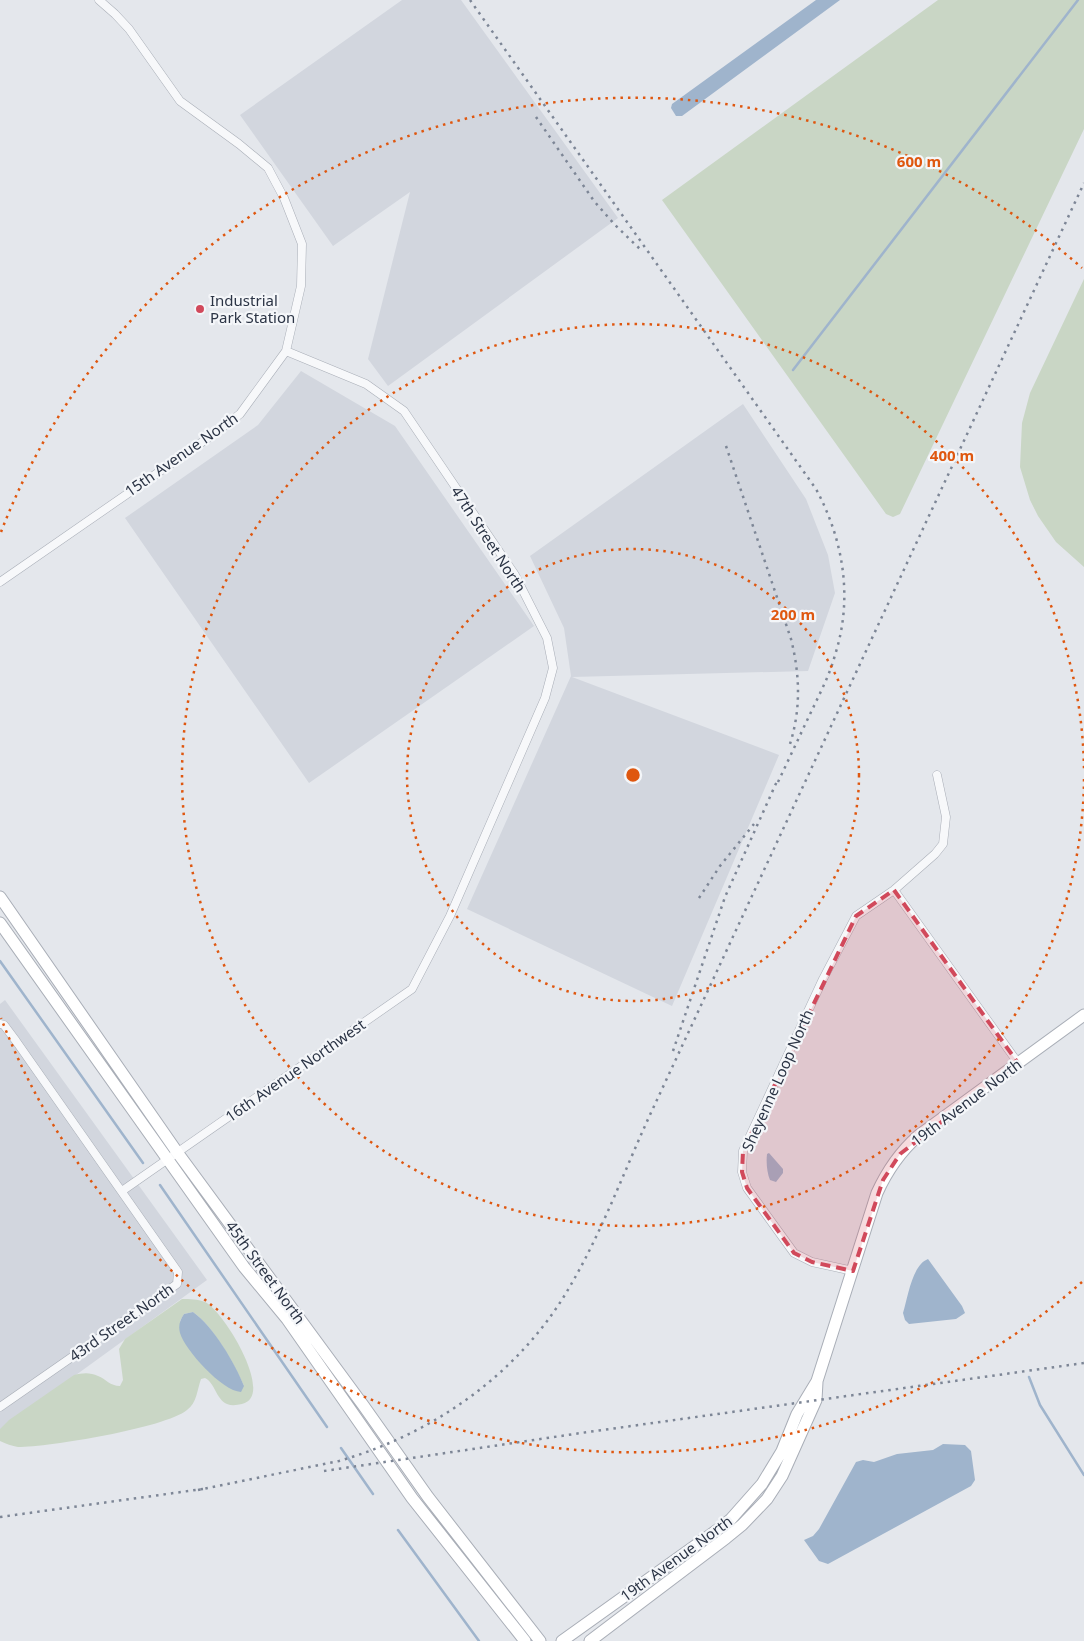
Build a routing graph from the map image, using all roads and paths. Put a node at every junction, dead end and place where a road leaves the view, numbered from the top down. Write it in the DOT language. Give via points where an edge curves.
graph roads {
  1 [pos="99,0"];
  2 [pos="286,352"];
  3 [pos="0,582"];
  4 [pos="937,775"];
  5 [pos="894,890"];
  6 [pos="0,896"];
  7 [pos="0,923"];
  8 [pos="412,989"];
  9 [pos="1084,1015"];
  10 [pos="0,1024"];
  11 [pos="1018,1063"];
  12 [pos="177,1152"];
  13 [pos="167,1159"];
  14 [pos="122,1190"];
  15 [pos="853,1271"];
  16 [pos="817,1381"];
  17 [pos="0,1408"];
  18 [pos="525,1641"];
  19 [pos="540,1641"];
  20 [pos="562,1641"];
  21 [pos="590,1641"];
  1 -- 2 [label="street, 15th Avenue North" via="129,29 180,101 268,168 284,198 302,244 301,286"];
  2 -- 3 [label="street, 15th Avenue North" via="240,414"];
  2 -- 8 [label="street, 47th Street North" via="366,384 404,411 515,575 547,638 552,665 545,698 450,916"];
  4 -- 5 [label="street, Sheyenne Loop North" via="946,817 943,844"];
  5 -- 11 [label="street"];
  5 -- 15 [label="street, Sheyenne Loop North" via="852,922 742,1152 742,1172 747,1188 794,1253 812,1262"];
  6 -- 12 [label="main road, 45th Street North"];
  7 -- 13 [label="main road, 45th Street North"];
  8 -- 12 [label="street, 16th Avenue Northwest"];
  9 -- 11 [label="main road, 19th Avenue North"];
  10 -- 14 [label="street" via="16,1041"];
  11 -- 15 [label="main road, 19th Avenue North" via="918,1136 900,1154 877,1194"];
  12 -- 13 [label="street, 16th Avenue Northwest"];
  12 -- 19 [label="main road, 45th Street North" via="428,1497"];
  13 -- 14 [label="street, 16th Avenue Northwest"];
  13 -- 18 [label="main road, 45th Street North" via="244,1267 287,1319 412,1498"];
  14 -- 17 [label="street, 43rd Street North" via="178,1272 177,1284"];
  15 -- 16 [label="main road, 19th Avenue North"];
  16 -- 20 [label="main road, 19th Avenue North" via="796,1414 776,1463 752,1497 731,1518"];
  16 -- 21 [label="main road, 19th Avenue North" via="816,1400 782,1476 767,1499 726,1538"];
}
